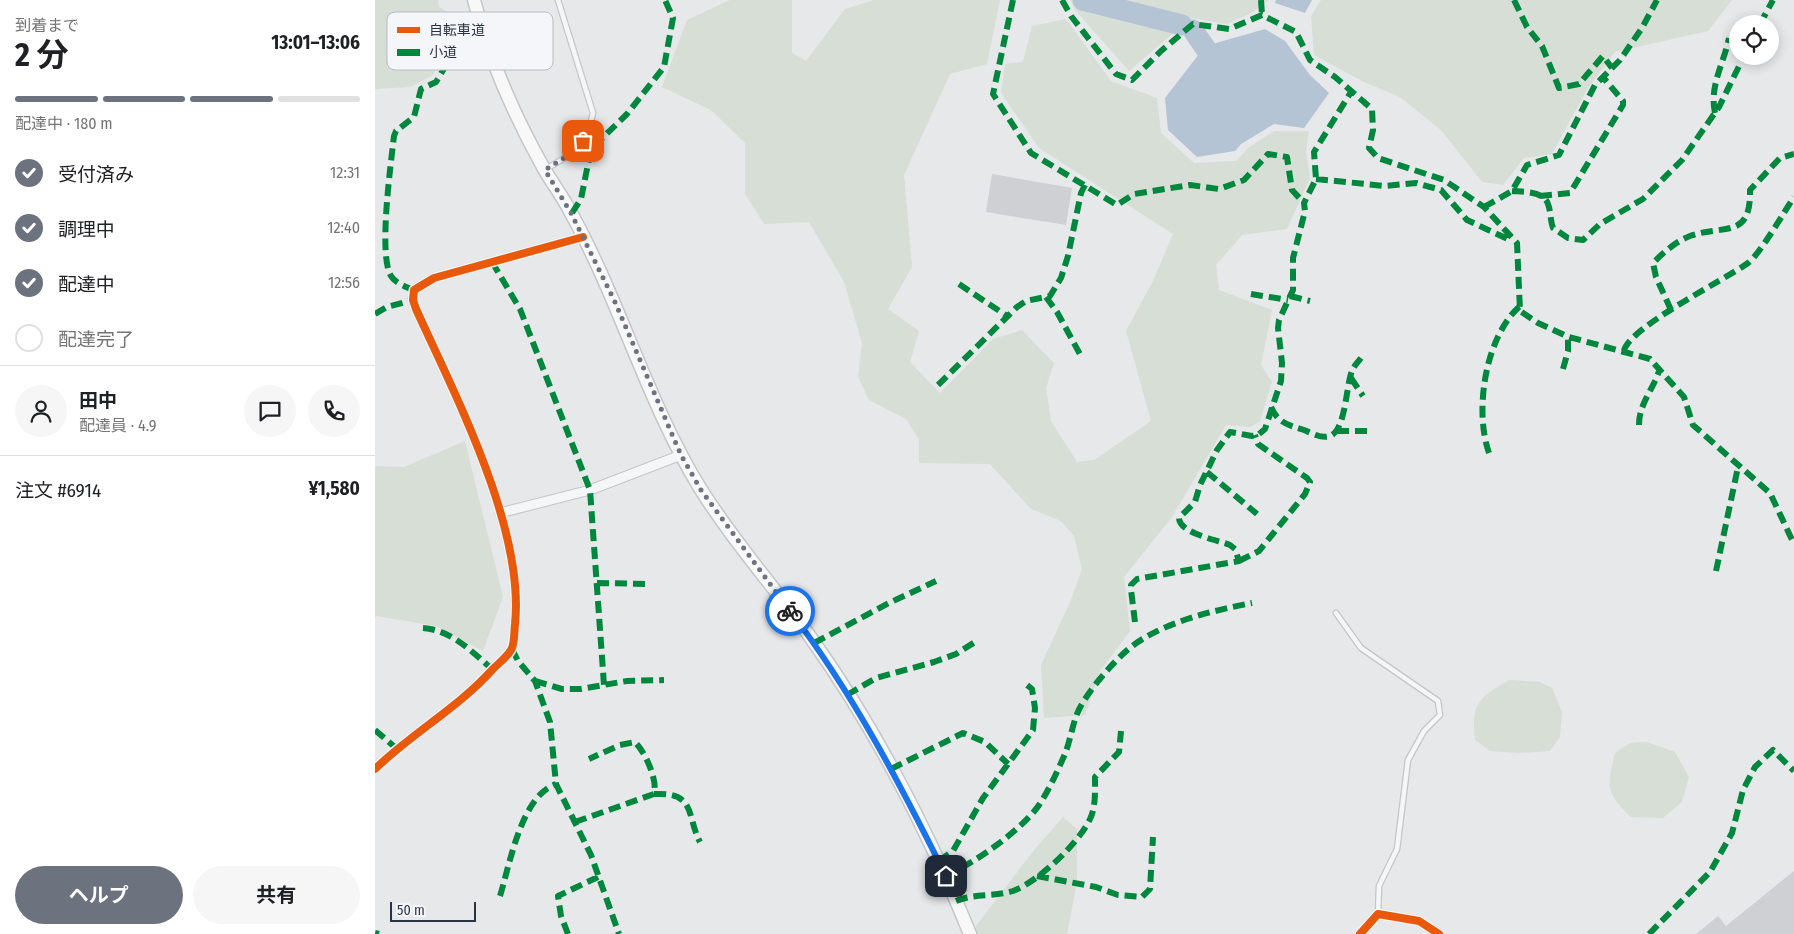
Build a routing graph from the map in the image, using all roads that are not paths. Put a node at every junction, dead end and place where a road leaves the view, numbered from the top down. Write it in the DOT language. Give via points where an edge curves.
graph roads {
  1 [pos="558,0"];
  2 [pos="498,70"];
  3 [pos="545,170"];
  4 [pos="583,237"];
  5 [pos="681,455"];
  6 [pos="500,513"];
  7 [pos="1336,612"];
  8 [pos="375,769"];
  9 [pos="1378,914"];
  10 [pos="970,934"];
  11 [pos="1360,934"];
  12 [pos="1439,934"];
  1 -- 3 [label="lane" via="593,113 589,132 577,150"];
  2 -- 3 [label="main road"];
  3 -- 4 [label="main road"];
  4 -- 5 [label="main road" via="615,302"];
  4 -- 6 [label="street" via="434,278 413,290 416,309 471,429"];
  5 -- 6 [label="street" via="590,490"];
  5 -- 10 [label="main road" via="712,505 811,639 878,744 946,876"];
  6 -- 8 [label="street" via="515,577 517,604 512,649 472,692 391,753"];
  7 -- 9 [label="lane" via="1361,648 1438,701 1440,715 1424,731 1408,760 1397,849 1379,886"];
  9 -- 11 [label="street"];
  9 -- 12 [label="street" via="1419,921"];
}
